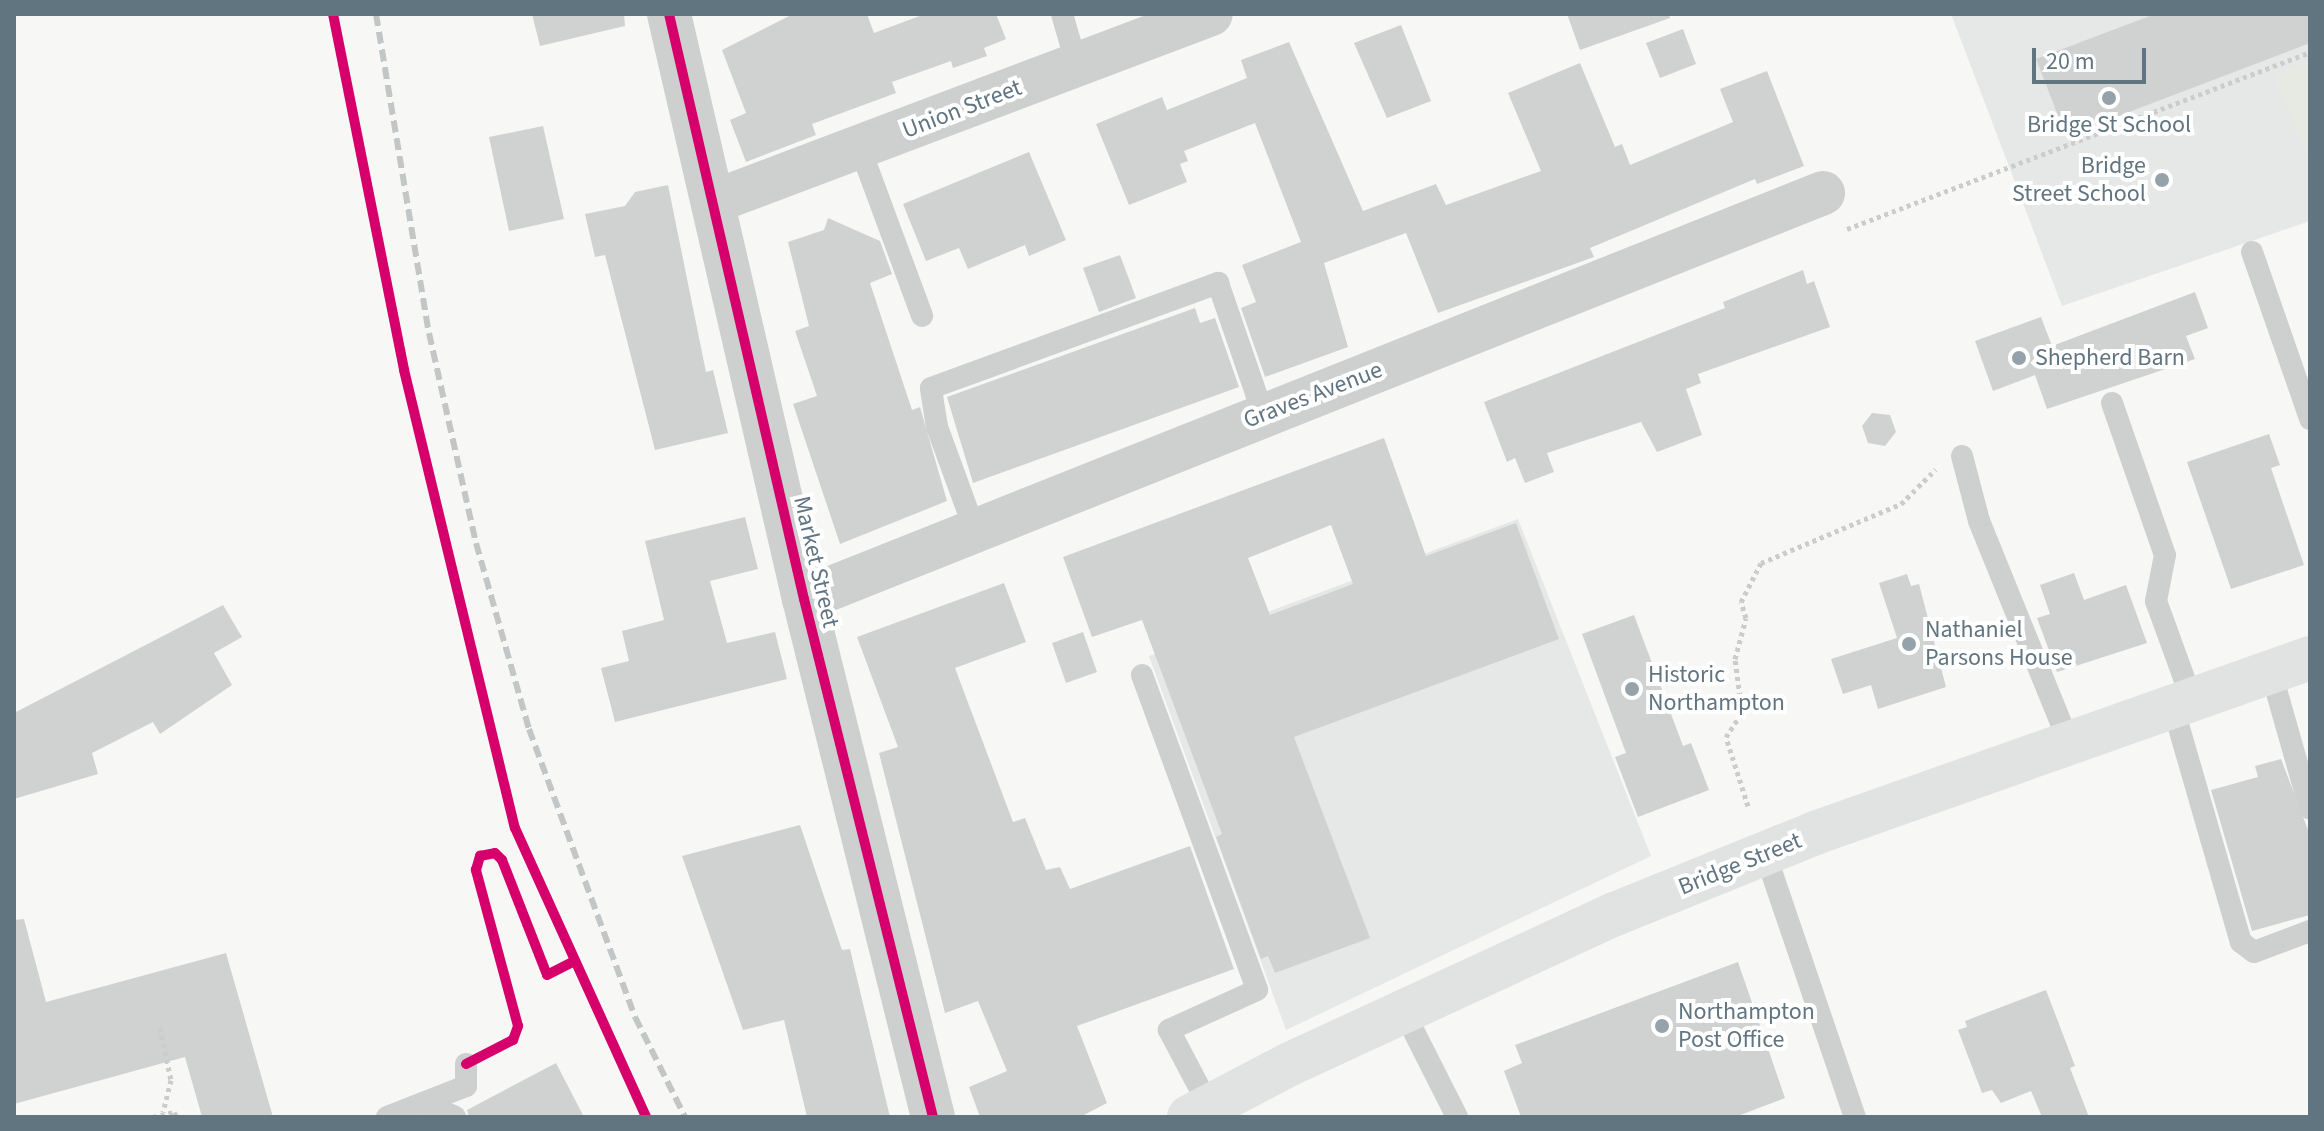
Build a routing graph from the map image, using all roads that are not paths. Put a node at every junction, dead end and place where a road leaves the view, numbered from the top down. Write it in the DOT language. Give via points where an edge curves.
graph roads {
  1 [pos="669,14"];
  2 [pos="1062,14"];
  3 [pos="1211,14"];
  4 [pos="1077,66"];
  5 [pos="860,148"];
  6 [pos="713,202"];
  7 [pos="1833,212"];
  8 [pos="2252,252"];
  9 [pos="922,316"];
  10 [pos="2112,403"];
  11 [pos="1263,414"];
  12 [pos="2310,419"];
  13 [pos="1962,456"];
  14 [pos="974,528"];
  15 [pos="804,599"];
  16 [pos="2291,665"];
  17 [pos="1142,675"];
  18 [pos="2182,703"];
  19 [pos="2069,743"];
  20 [pos="2310,809"];
  21 [pos="1765,853"];
  22 [pos="2310,931"];
  23 [pos="1404,1012"];
  24 [pos="466,1064"];
  25 [pos="424,1103"];
  26 [pos="1199,1111"];
  27 [pos="387,1117"];
  28 [pos="455,1117"];
  29 [pos="933,1117"];
  30 [pos="1457,1117"];
  31 [pos="1855,1117"];
  1 -- 6 [label="street, Market Street"];
  2 -- 4 [label="lane"];
  3 -- 4 [label="street, Union Street"];
  4 -- 5 [label="street, Union Street"];
  5 -- 6 [label="street, Union Street"];
  5 -- 9 [label="lane"];
  6 -- 15 [label="street, Market Street"];
  7 -- 11 [label="street, Graves Avenue"];
  8 -- 12 [label="lane"];
  10 -- 18 [label="lane" via="2165,555 2156,601"];
  11 -- 14 [label="street, Graves Avenue"];
  11 -- 14 [label="lane" via="1218,283 931,388 937,427"];
  13 -- 19 [label="lane" via="1979,521"];
  14 -- 15 [label="street, Graves Avenue"];
  15 -- 29 [label="street, Market Street"];
  16 -- 18 [label="highway, Bridge Street"];
  16 -- 20 [label="lane"];
  17 -- 26 [label="lane" via="1257,990 1169,1030"];
  18 -- 19 [label="highway, Bridge Street"];
  18 -- 22 [label="lane" via="2241,942 2254,952"];
  19 -- 21 [label="highway, Bridge Street"];
  21 -- 23 [label="highway, Bridge Street"];
  21 -- 31 [label="lane"];
  23 -- 26 [label="highway, Bridge Street"];
  23 -- 30 [label="lane"];
  24 -- 25 [label="lane" via="466,1086"];
  25 -- 27 [label="lane"];
  25 -- 28 [label="lane"];
}
